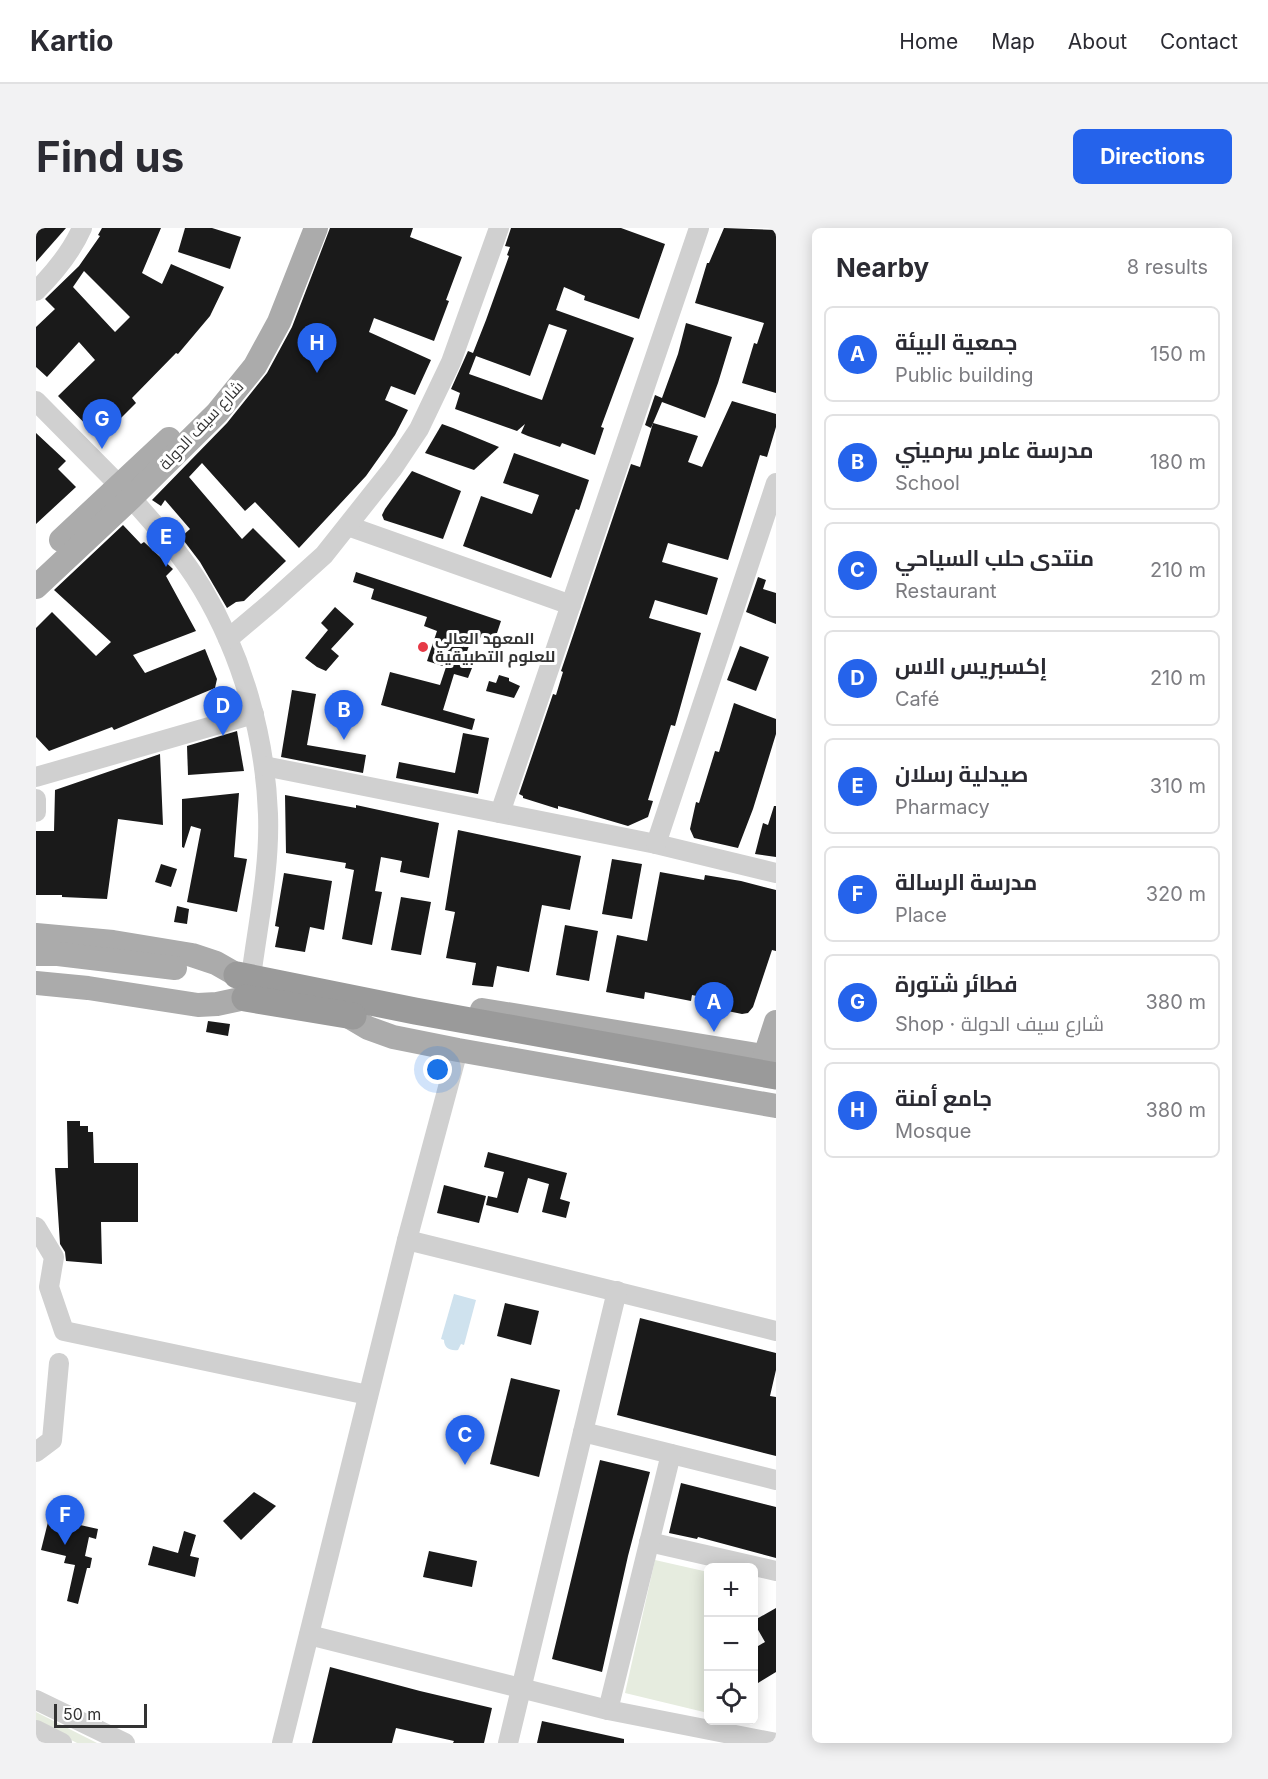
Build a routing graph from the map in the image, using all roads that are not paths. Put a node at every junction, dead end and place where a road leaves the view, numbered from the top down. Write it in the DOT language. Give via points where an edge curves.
graph roads {
  1 [pos="82,228"];
  2 [pos="298,228"];
  3 [pos="316,228"];
  4 [pos="499,228"];
  5 [pos="699,228"];
  6 [pos="36,291"];
  7 [pos="36,401"];
  8 [pos="776,483"];
  9 [pos="125,492"];
  10 [pos="348,526"];
  11 [pos="36,565"];
  12 [pos="36,586"];
  13 [pos="571,605"];
  14 [pos="228,639"];
  15 [pos="254,714"];
  16 [pos="264,766"];
  17 [pos="36,777"];
  18 [pos="36,799"];
  19 [pos="36,812"];
  20 [pos="500,813"];
  21 [pos="656,844"];
  22 [pos="776,873"];
  23 [pos="36,935"];
  24 [pos="36,954"];
  25 [pos="36,970"];
  26 [pos="36,983"];
  27 [pos="244,983"];
  28 [pos="348,1006"];
  29 [pos="776,1022"];
  30 [pos="458,1050"];
  31 [pos="772,1063"];
  32 [pos="776,1094"];
  33 [pos="776,1106"];
  34 [pos="36,1227"];
  35 [pos="407,1240"];
  36 [pos="617,1292"];
  37 [pos="776,1330"];
  38 [pos="59,1363"];
  39 [pos="368,1395"];
  40 [pos="583,1432"];
  41 [pos="36,1452"];
  42 [pos="671,1454"];
  43 [pos="776,1480"];
  44 [pos="649,1542"];
  45 [pos="776,1571"];
  46 [pos="309,1635"];
  47 [pos="522,1688"];
  48 [pos="36,1700"];
  49 [pos="608,1710"];
  50 [pos="39,1736"];
  51 [pos="62,1743"];
  52 [pos="125,1743"];
  53 [pos="282,1743"];
  54 [pos="508,1743"];
  55 [pos="776,1743"];
  1 -- 6 [label="street" via="72,249"];
  2 -- 9 [label="main road, شارع سيف الدولة" via="275,301 252,345 222,389"];
  3 -- 9 [label="main road, شارع سيف الدولة" via="279,322 255,366 217,412"];
  4 -- 10 [label="street" via="451,362 419,429"];
  5 -- 13 [label="street"];
  7 -- 9 [label="street"];
  8 -- 21 [label="street"];
  9 -- 11 [label="main road, شارع سيف الدولة"];
  9 -- 12 [label="main road, شارع سيف الدولة"];
  9 -- 14 [label="street" via="169,541 202,588"];
  10 -- 13 [label="street"];
  10 -- 14 [label="street" via="324,555"];
  13 -- 20 [label="street"];
  14 -- 15 [label="street"];
  15 -- 16 [label="street"];
  15 -- 17 [label="street"];
  16 -- 20 [label="street"];
  16 -- 27 [label="street" via="266,864"];
  18 -- 19 [label="street"];
  20 -- 21 [label="street"];
  21 -- 22 [label="street"];
  23 -- 27 [label="main road" via="192,955 216,963"];
  24 -- 27 [label="main road" via="68,955"];
  25 -- 27 [label="main road"];
  26 -- 27 [label="main road" via="198,1005 217,1004"];
  27 -- 28 [label="highway"];
  28 -- 30 [label="main road" via="368,1028"];
  28 -- 31 [label="highway" via="415,1011"];
  28 -- 32 [label="highway"];
  29 -- 31 [label="main road"];
  30 -- 33 [label="main road"];
  30 -- 35 [label="street"];
  34 -- 39 [label="street" via="54,1257 49,1287 64,1330"];
  35 -- 36 [label="street"];
  35 -- 39 [label="street"];
  36 -- 37 [label="street"];
  36 -- 40 [label="street"];
  38 -- 41 [label="street" via="52,1440"];
  39 -- 46 [label="street"];
  40 -- 42 [label="street"];
  40 -- 47 [label="street"];
  42 -- 43 [label="street"];
  42 -- 44 [label="street"];
  44 -- 45 [label="street"];
  44 -- 49 [label="street"];
  46 -- 47 [label="street"];
  46 -- 53 [label="street"];
  47 -- 49 [label="street"];
  47 -- 54 [label="street"];
  48 -- 52 [label="street"];
  49 -- 55 [label="street"];
  50 -- 51 [label="street"];
}
